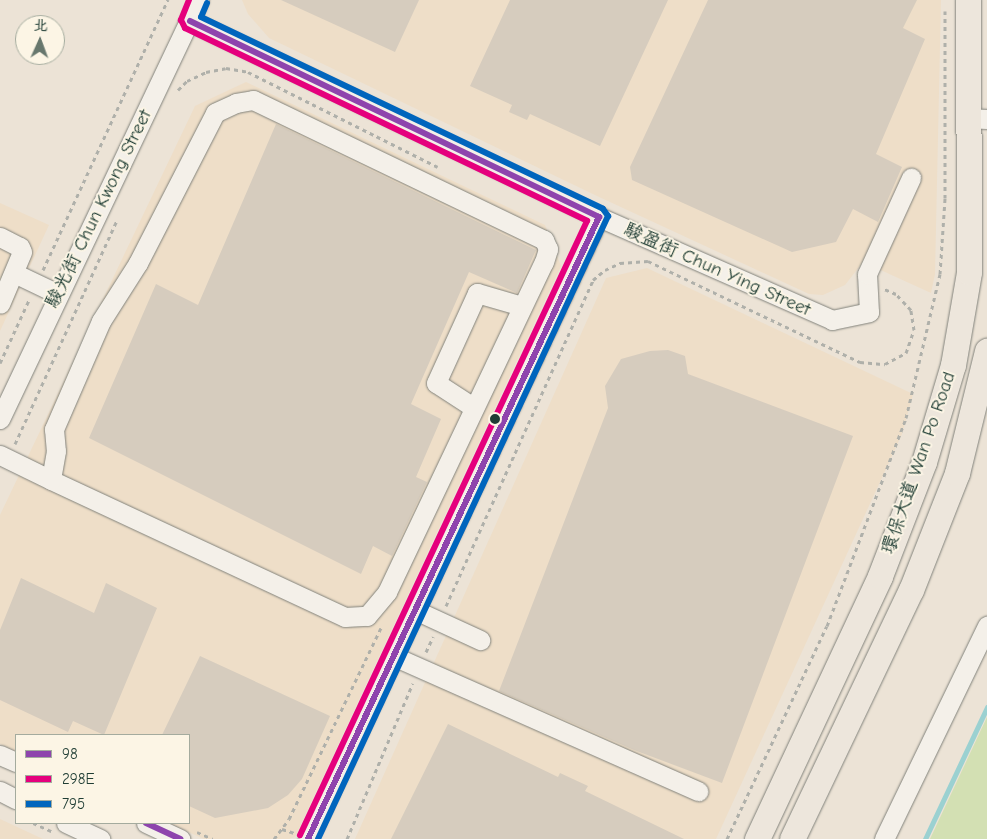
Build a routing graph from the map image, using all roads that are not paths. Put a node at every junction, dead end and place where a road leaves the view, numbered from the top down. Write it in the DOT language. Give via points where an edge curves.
graph roads {
  1 [pos="200,0"];
  2 [pos="968,0"];
  3 [pos="190,21"];
  4 [pos="977,119"];
  5 [pos="911,178"];
  6 [pos="600,217"];
  7 [pos="0,237"];
  8 [pos="14,273"];
  9 [pos="58,294"];
  10 [pos="0,304"];
  11 [pos="522,306"];
  12 [pos="987,351"];
  13 [pos="473,407"];
  14 [pos="2,409"];
  15 [pos="4,457"];
  16 [pos="51,480"];
  17 [pos="415,610"];
  18 [pos="987,626"];
  19 [pos="480,640"];
  20 [pos="393,656"];
  21 [pos="0,755"];
  22 [pos="15,762"];
  23 [pos="0,791"];
  24 [pos="698,791"];
  25 [pos="15,798"];
  26 [pos="68,824"];
  27 [pos="148,824"];
  28 [pos="100,839"];
  29 [pos="181,839"];
  30 [pos="308,839"];
  31 [pos="757,839"];
  32 [pos="792,839"];
  33 [pos="884,839"];
  1 -- 3 [label="street, 駿光街 Chun Kwong Street"];
  2 -- 4 [label="main road, 環保大道 Wan Po Road"];
  3 -- 6 [label="street, 駿盈街 Chun Ying Street"];
  3 -- 9 [label="street, 駿光街 Chun Kwong Street"];
  4 -- 31 [label="main road, 環保大道 Wan Po Road" via="969,272 953,365 924,462 880,576"];
  5 -- 6 [label="street, 駿盈街 Chun Ying Street" via="867,274 865,287 870,312 840,320 823,318"];
  6 -- 17 [label="street"];
  7 -- 8 [label="street" via="20,247 22,257"];
  8 -- 9 [label="street"];
  8 -- 10 [label="street"];
  9 -- 14 [label="street, 駿光街 Chun Kwong Street"];
  11 -- 13 [label="street"];
  11 -- 13 [label="street" via="477,293 436,383"];
  11 -- 16 [label="street" via="548,249 537,235 253,100 236,103 215,113 138,263 101,321 54,429 56,451"];
  12 -- 32 [label="main road, 環保大道 Wan Po Road" via="957,473 911,590"];
  13 -- 16 [label="street" via="387,592 367,616 345,617"];
  15 -- 16 [label="street"];
  17 -- 19 [label="street"];
  17 -- 20 [label="street"];
  18 -- 33 [label="street"];
  20 -- 24 [label="street"];
  20 -- 30 [label="street"];
  21 -- 22 [label="street"];
  23 -- 25 [label="street"];
  26 -- 28 [label="street"];
  27 -- 29 [label="street"];
}
